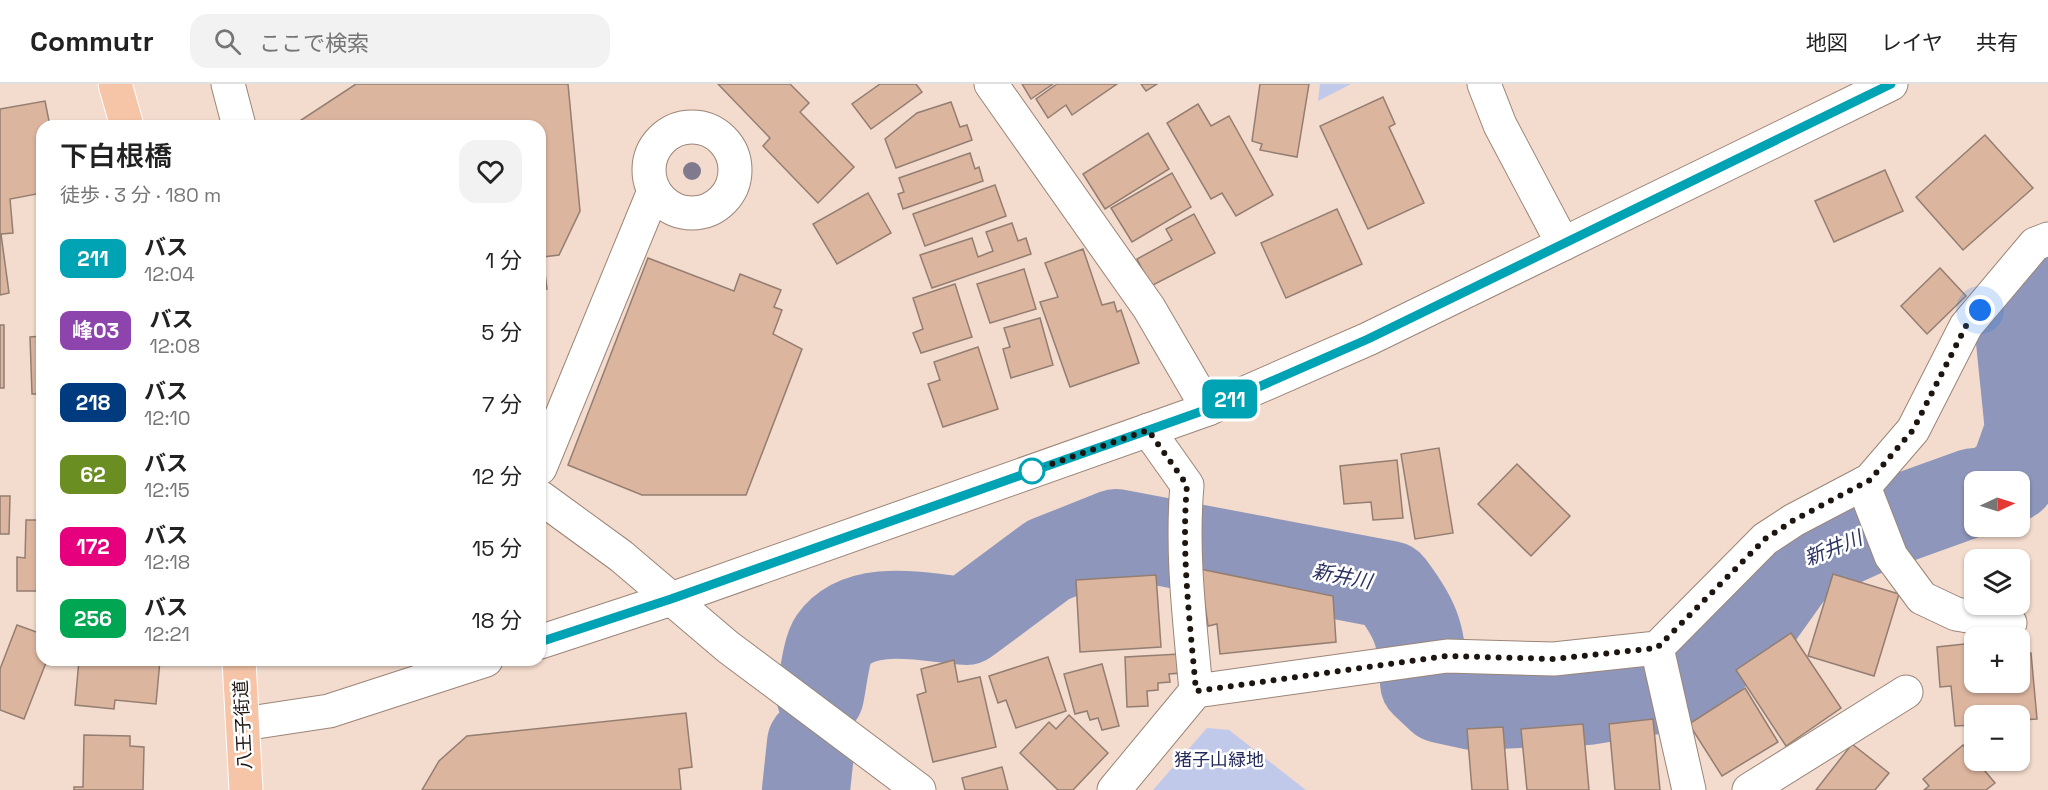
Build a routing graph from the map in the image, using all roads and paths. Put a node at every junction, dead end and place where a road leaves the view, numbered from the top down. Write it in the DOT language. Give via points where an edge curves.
graph roads {
  1 [pos="116,84"];
  2 [pos="228,84"];
  3 [pos="992,84"];
  4 [pos="1484,84"];
  5 [pos="1891,84"];
  6 [pos="125,120"];
  7 [pos="237,120"];
  8 [pos="654,191"];
  9 [pos="2048,239"];
  10 [pos="1563,244"];
  11 [pos="1208,409"];
  12 [pos="1148,430"];
  13 [pos="546,453"];
  14 [pos="1863,484"];
  15 [pos="546,501"];
  16 [pos="671,599"];
  17 [pos="2010,623"];
  18 [pos="546,640"];
  19 [pos="1657,648"];
  20 [pos="239,666"];
  21 [pos="468,666"];
  22 [pos="1196,691"];
  23 [pos="1906,692"];
  24 [pos="243,724"];
  25 [pos="246,790"];
  26 [pos="919,790"];
  27 [pos="1114,790"];
  28 [pos="1689,790"];
  29 [pos="1749,790"];
  1 -- 6 [label="highway"];
  2 -- 7 [label="street"];
  3 -- 11 [label="street" via="1149,308"];
  4 -- 10 [label="street" via="1500,125"];
  5 -- 10 [label="street"];
  8 -- 13 [label="street"];
  9 -- 14 [label="street" via="2035,244 1966,326 1913,430"];
  10 -- 11 [label="street" via="1368,339"];
  11 -- 12 [label="street"];
  12 -- 16 [label="street"];
  12 -- 22 [label="street" via="1187,485 1185,573"];
  14 -- 17 [label="street" via="1891,556 1922,598 1956,614"];
  14 -- 19 [label="street" via="1765,539"];
  15 -- 16 [label="street" via="621,556"];
  16 -- 18 [label="street"];
  16 -- 26 [label="street" via="728,647"];
  19 -- 22 [label="street" via="1554,659 1447,656"];
  19 -- 28 [label="street"];
  20 -- 24 [label="highway, 八王子街道"];
  21 -- 24 [label="street" via="329,711"];
  22 -- 27 [label="street"];
  23 -- 29 [label="street"];
  24 -- 25 [label="highway, 八王子街道"];
}
